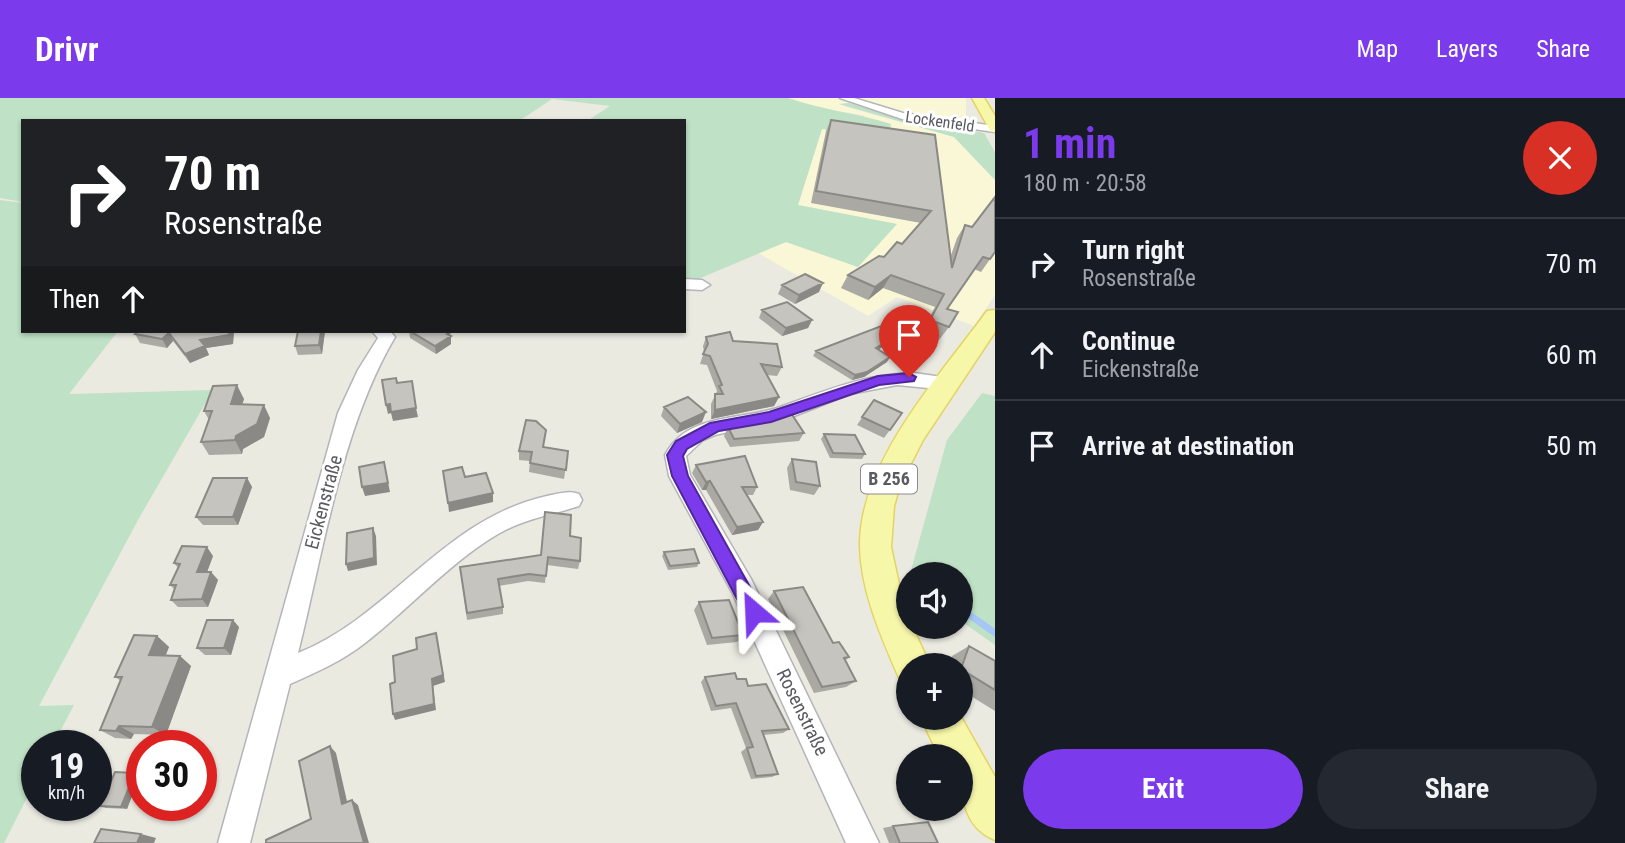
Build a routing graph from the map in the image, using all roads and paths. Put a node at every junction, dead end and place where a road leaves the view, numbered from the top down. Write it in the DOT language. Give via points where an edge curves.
graph roads {
  1 [pos="845,98"];
  2 [pos="978,98"];
  3 [pos="995,128"];
  4 [pos="686,284"];
  5 [pos="702,285"];
  6 [pos="995,316"];
  7 [pos="388,333"];
  8 [pos="949,384"];
  9 [pos="571,500"];
  10 [pos="907,653"];
  11 [pos="278,675"];
  12 [pos="947,730"];
  13 [pos="995,819"];
  14 [pos="234,843"];
  15 [pos="863,843"];
  1 -- 3 [label="street, Lockenfeld" via="884,112"];
  2 -- 3 [label="main road"];
  4 -- 5 [label="street"];
  6 -- 8 [label="main road, B 256"];
  7 -- 11 [label="street, Eickenstraße" via="348,413"];
  8 -- 10 [label="main road, B 256" via="904,450 879,508 880,586"];
  8 -- 15 [label="street, Rosenstraße" via="920,378 878,380 790,411 715,426 695,435 675,455 676,467 742,587"];
  9 -- 11 [label="street" via="544,503 513,516 452,552 324,656"];
  11 -- 14 [label="street, Eickenstraße"];
  12 -- 13 [label="main road"];
}
